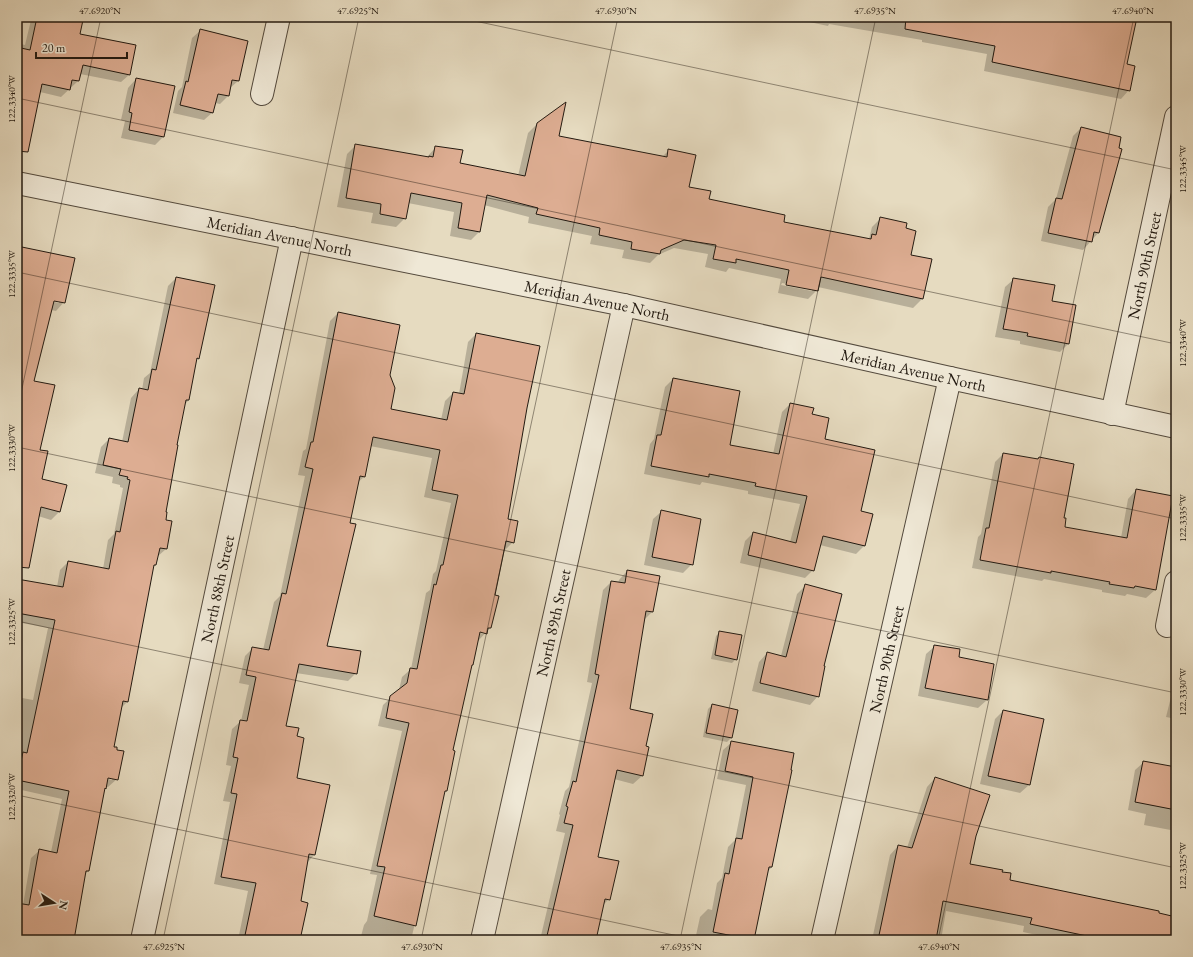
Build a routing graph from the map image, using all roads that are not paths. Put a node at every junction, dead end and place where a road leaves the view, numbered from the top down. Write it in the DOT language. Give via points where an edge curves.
graph roads {
  1 [pos="279,17"];
  2 [pos="262,94"];
  3 [pos="1176,117"];
  4 [pos="17,183"];
  5 [pos="292,238"];
  6 [pos="624,305"];
  7 [pos="950,378"];
  8 [pos="1112,414"];
  9 [pos="1176,427"];
  10 [pos="1176,582"];
  11 [pos="1167,626"];
  12 [pos="142,940"];
  13 [pos="482,940"];
  14 [pos="822,940"];
  1 -- 2 [label="street"];
  3 -- 8 [label="street, North 90th Street"];
  4 -- 5 [label="street, Meridian Avenue North"];
  5 -- 6 [label="street, Meridian Avenue North"];
  5 -- 12 [label="street, North 88th Street"];
  6 -- 7 [label="street, Meridian Avenue North"];
  6 -- 13 [label="street, North 89th Street"];
  7 -- 8 [label="street, Meridian Avenue North"];
  7 -- 14 [label="street, North 90th Street"];
  8 -- 9 [label="street, Meridian Avenue North"];
  10 -- 11 [label="street"];
}
